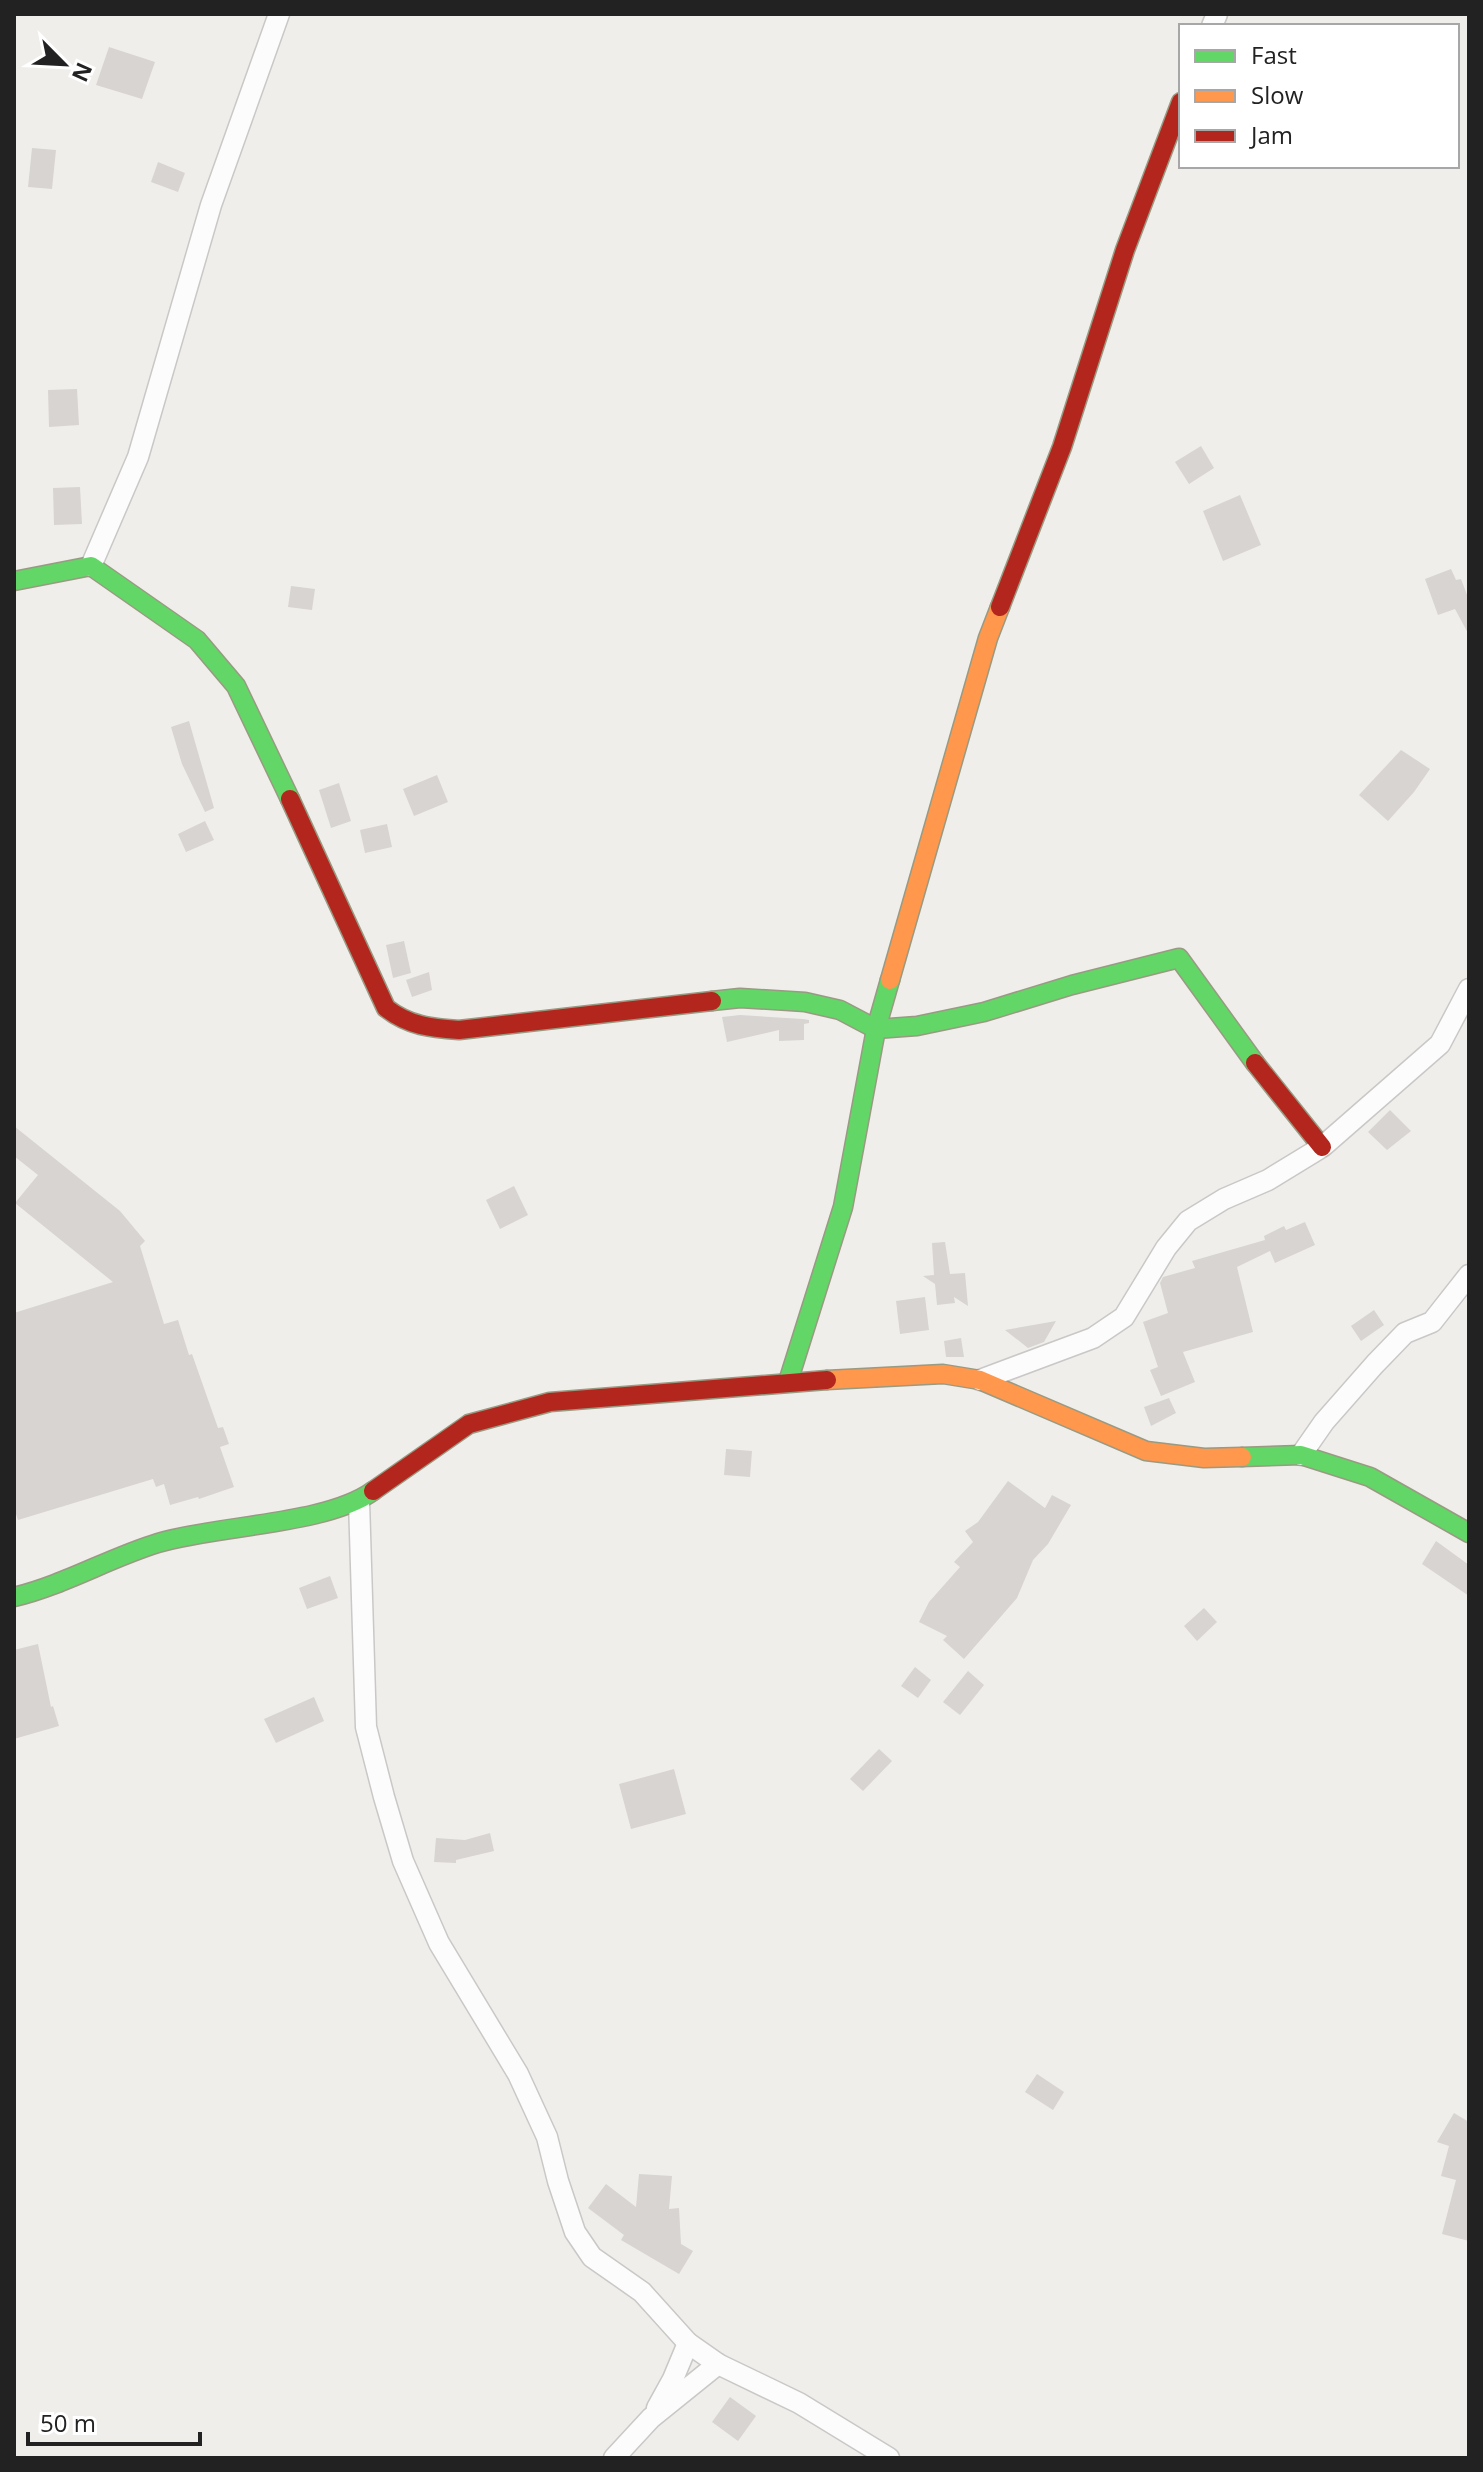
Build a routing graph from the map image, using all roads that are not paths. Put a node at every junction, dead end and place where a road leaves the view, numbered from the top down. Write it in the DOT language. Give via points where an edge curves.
graph roads {
  1 [pos="279,14"];
  2 [pos="1179,107"];
  3 [pos="91,566"];
  4 [pos="14,581"];
  5 [pos="1469,989"];
  6 [pos="876,1029"];
  7 [pos="1322,1147"];
  8 [pos="1469,1275"];
  9 [pos="980,1380"];
  10 [pos="788,1382"];
  11 [pos="1301,1455"];
  12 [pos="359,1501"];
  13 [pos="1469,1533"];
  14 [pos="14,1597"];
  15 [pos="688,2343"];
  16 [pos="718,2364"];
  17 [pos="651,2418"];
  18 [pos="614,2458"];
  19 [pos="889,2458"];
  1 -- 3 [label="street" via="211,205 138,457"];
  2 -- 6 [label="street" via="1125,250 1062,447 988,638"];
  3 -- 4 [label="street"];
  3 -- 6 [label="street" via="197,640 236,686 386,1008 402,1022 459,1030 740,998 805,1002 840,1010"];
  5 -- 7 [label="street" via="1440,1044"];
  6 -- 7 [label="street" via="984,1012 1179,958"];
  6 -- 10 [label="street" via="843,1207"];
  7 -- 9 [label="street" via="1188,1221 1124,1317 1062,1352"];
  8 -- 11 [label="street" via="1432,1322 1405,1333 1375,1364"];
  9 -- 10 [label="street" via="943,1374"];
  9 -- 11 [label="street" via="1146,1451 1204,1458"];
  10 -- 12 [label="street" via="550,1402 469,1424"];
  11 -- 13 [label="street" via="1370,1477"];
  12 -- 14 [label="street" via="159,1543"];
  12 -- 15 [label="street" via="366,1727 403,1861 439,1943 518,2074 547,2137 575,2232 592,2257 642,2292"];
  15 -- 16 [label="street"];
  15 -- 17 [label="street"];
  16 -- 17 [label="street"];
  16 -- 19 [label="street" via="799,2403"];
  17 -- 18 [label="street"];
}
